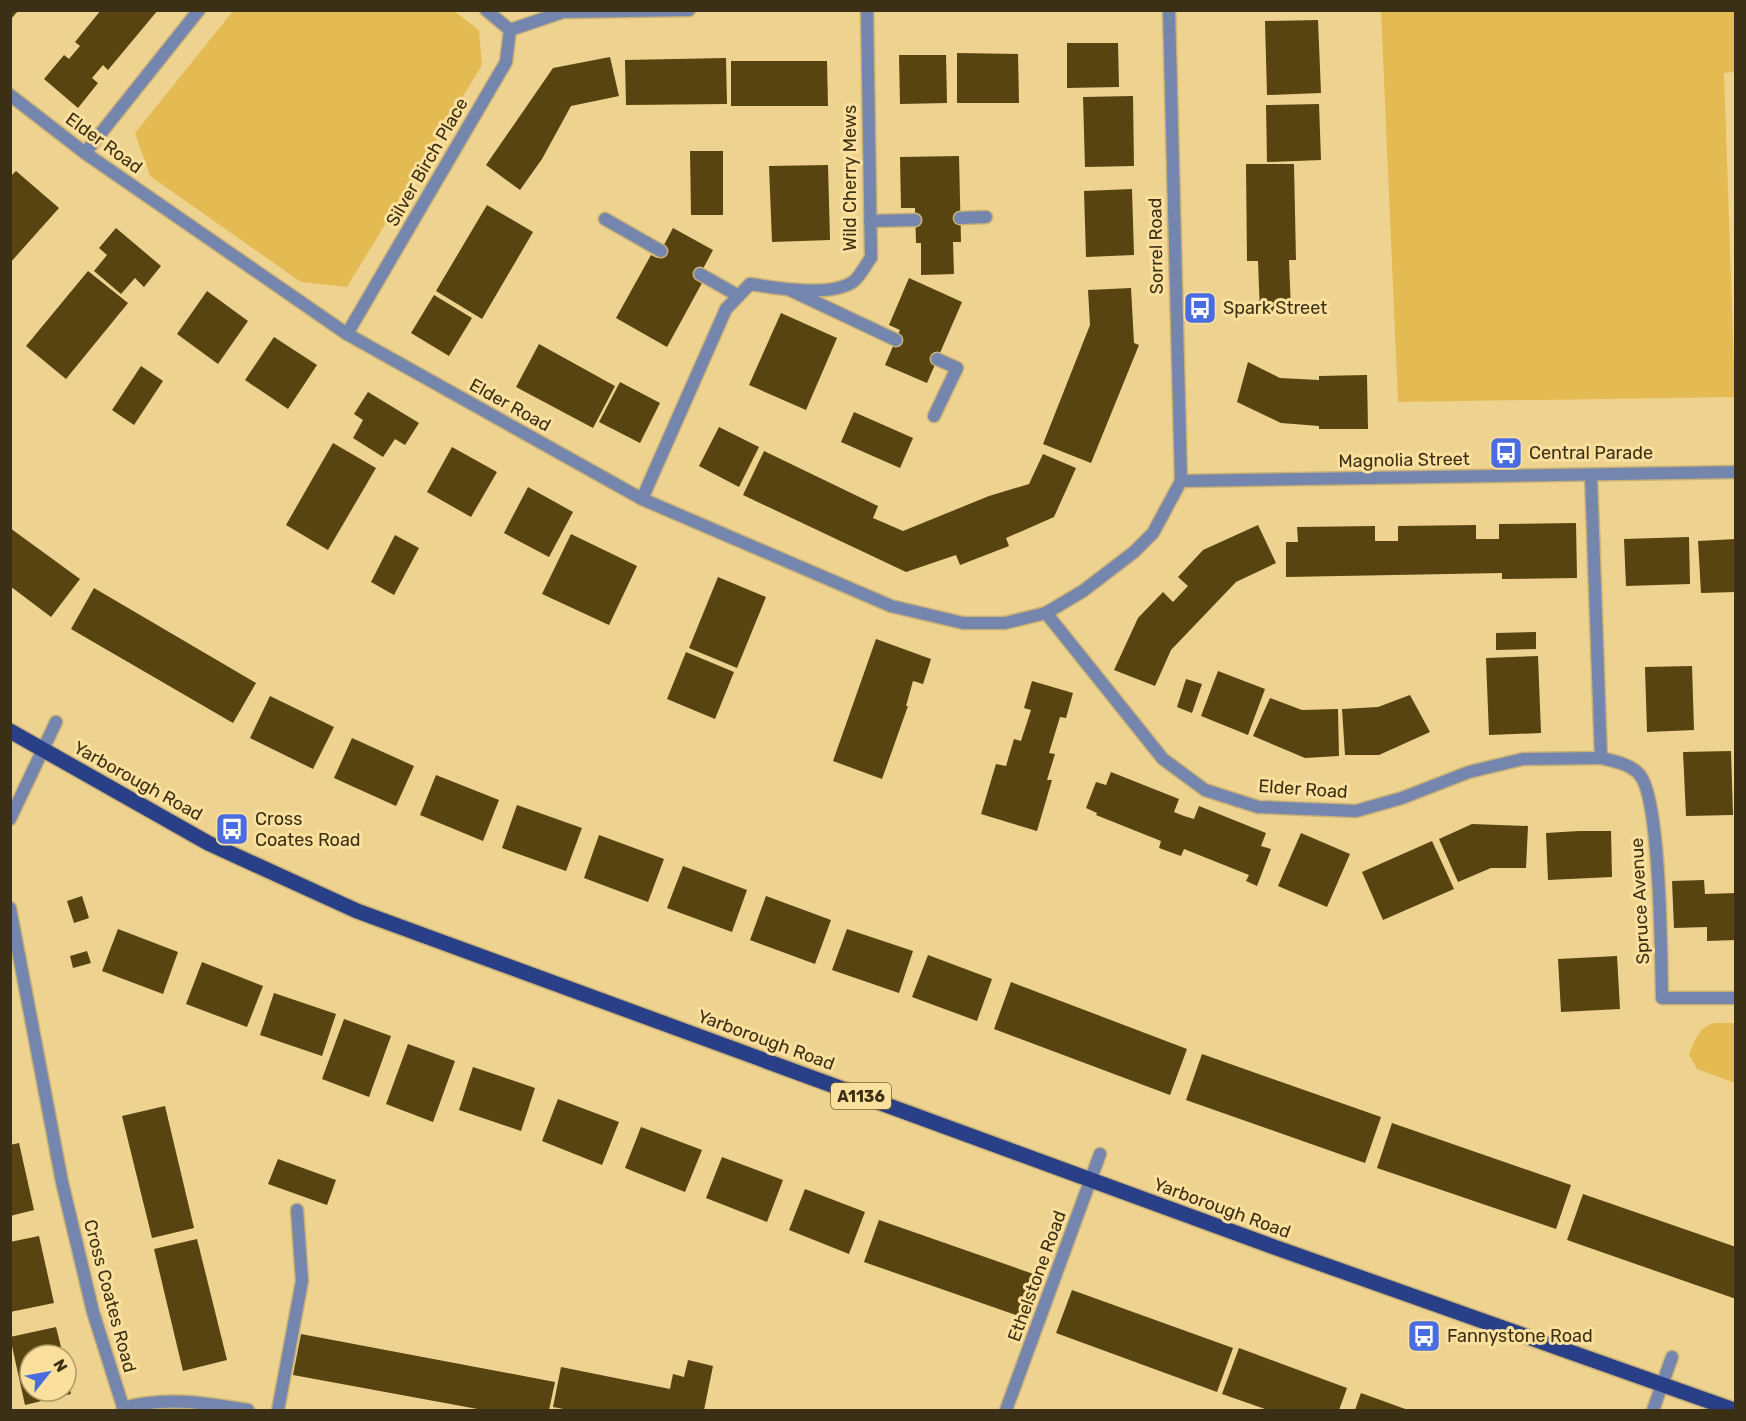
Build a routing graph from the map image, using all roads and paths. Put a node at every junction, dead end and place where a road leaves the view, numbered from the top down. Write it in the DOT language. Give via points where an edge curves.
graph roads {
  1 [pos="199,10"];
  2 [pos="486,10"];
  3 [pos="689,10"];
  4 [pos="867,10"];
  5 [pos="1169,10"];
  6 [pos="510,30"];
  7 [pos="10,95"];
  8 [pos="85,153"];
  9 [pos="986,217"];
  10 [pos="960,218"];
  11 [pos="605,219"];
  12 [pos="915,220"];
  13 [pos="870,221"];
  14 [pos="661,251"];
  15 [pos="700,274"];
  16 [pos="789,289"];
  17 [pos="737,295"];
  18 [pos="347,334"];
  19 [pos="896,340"];
  20 [pos="937,359"];
  21 [pos="934,416"];
  22 [pos="1736,472"];
  23 [pos="1591,476"];
  24 [pos="1181,481"];
  25 [pos="642,499"];
  26 [pos="1046,613"];
  27 [pos="56,722"];
  28 [pos="10,730"];
  29 [pos="42,750"];
  30 [pos="1601,758"];
  31 [pos="1523,759"];
  32 [pos="10,819"];
  33 [pos="10,908"];
  34 [pos="13,949"];
  35 [pos="1736,998"];
  36 [pos="1100,1154"];
  37 [pos="1092,1181"];
  38 [pos="297,1210"];
  39 [pos="1672,1358"];
  40 [pos="1662,1387"];
  41 [pos="123,1409"];
  42 [pos="248,1410"];
  43 [pos="278,1410"];
  44 [pos="1006,1410"];
  45 [pos="1653,1410"];
  46 [pos="1734,1410"];
  1 -- 8 [label="street"];
  2 -- 6 [label="street"];
  3 -- 6 [label="street" via="563,12"];
  4 -- 13 [label="street, Wild Cherry Mews"];
  5 -- 24 [label="street, Sorrel Road"];
  6 -- 18 [label="street, Silver Birch Place" via="506,62"];
  7 -- 8 [label="street, Elder Road"];
  8 -- 18 [label="street, Elder Road"];
  9 -- 10 [label="street"];
  11 -- 14 [label="street"];
  12 -- 13 [label="street"];
  13 -- 16 [label="street, Wild Cherry Mews" via="871,258 854,281 828,290"];
  15 -- 17 [label="street"];
  16 -- 17 [label="street, Wild Cherry Mews" via="750,284"];
  16 -- 19 [label="street"];
  17 -- 25 [label="street" via="726,309"];
  18 -- 25 [label="street, Elder Road"];
  20 -- 21 [label="street" via="957,368"];
  22 -- 23 [label="street, Magnolia Street"];
  23 -- 24 [label="street, Magnolia Street"];
  23 -- 30 [label="street"];
  24 -- 26 [label="street, Elder Road" via="1153,533 1134,552"];
  25 -- 26 [label="street, Elder Road" via="891,606 927,617 963,623 1005,623"];
  26 -- 31 [label="street, Elder Road" via="1163,759 1205,790 1258,807 1356,811 1469,772"];
  27 -- 29 [label="street"];
  28 -- 29 [label="main road, Yarborough Road / A1136"];
  29 -- 32 [label="street"];
  29 -- 37 [label="main road, Yarborough Road / A1136" via="208,843 357,911"];
  30 -- 31 [label="street, Spruce Avenue"];
  30 -- 35 [label="street, Spruce Avenue" via="1639,774 1650,793 1655,826 1662,998"];
  33 -- 34 [label="street, Cross Coates Road"];
  34 -- 41 [label="street, Cross Coates Road" via="80,1259"];
  36 -- 37 [label="street, Ethelstone Road"];
  37 -- 40 [label="main road, Yarborough Road / A1136"];
  37 -- 44 [label="street, Ethelstone Road"];
  38 -- 43 [label="street" via="302,1281"];
  39 -- 40 [label="street"];
  40 -- 45 [label="street"];
  40 -- 46 [label="main road, Yarborough Road / A1136"];
  41 -- 42 [label="street" via="171,1400"];
}
